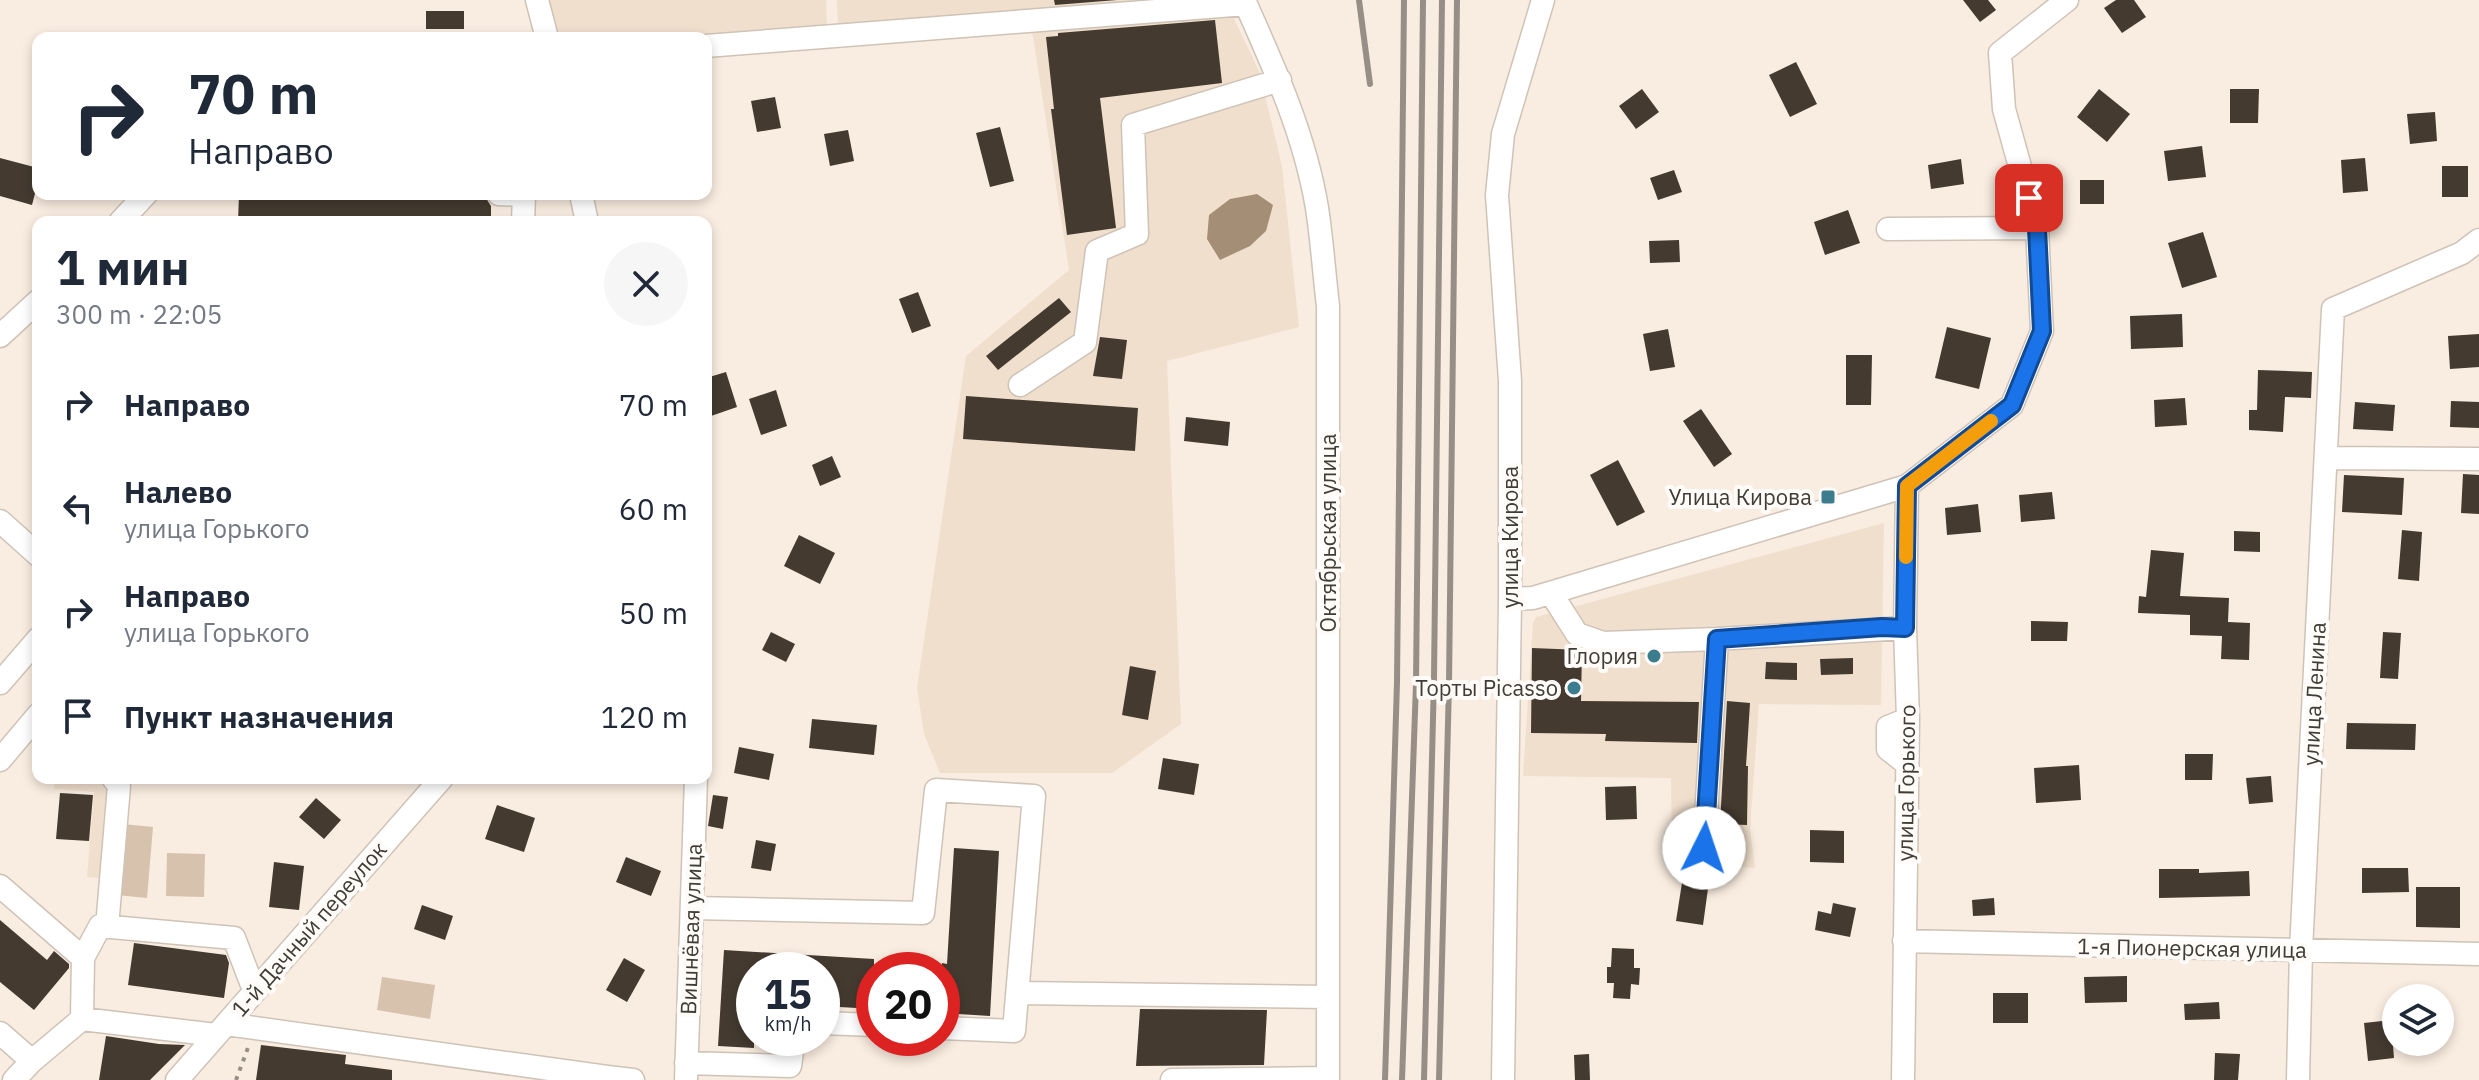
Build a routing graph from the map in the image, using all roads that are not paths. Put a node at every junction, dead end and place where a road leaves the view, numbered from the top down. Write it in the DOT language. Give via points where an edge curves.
graph roads {
  1 [pos="537,0"];
  2 [pos="1543,0"];
  3 [pos="2067,0"];
  4 [pos="1245,2"];
  5 [pos="545,32"];
  6 [pos="712,46"];
  7 [pos="1280,80"];
  8 [pos="140,200"];
  9 [pos="126,216"];
  10 [pos="2037,228"];
  11 [pos="1888,229"];
  12 [pos="2479,240"];
  13 [pos="32,307"];
  14 [pos="0,336"];
  15 [pos="1020,385"];
  16 [pos="2326,458"];
  17 [pos="2479,459"];
  18 [pos="1907,486"];
  19 [pos="0,521"];
  20 [pos="32,550"];
  21 [pos="1551,593"];
  22 [pos="1510,599"];
  23 [pos="1905,628"];
  24 [pos="1717,639"];
  25 [pos="32,648"];
  26 [pos="0,683"];
  27 [pos="32,722"];
  28 [pos="0,760"];
  29 [pos="118,784"];
  30 [pos="437,784"];
  31 [pos="696,784"];
  32 [pos="1704,848"];
  33 [pos="0,886"];
  34 [pos="693,908"];
  35 [pos="107,927"];
  36 [pos="1904,941"];
  37 [pos="2301,950"];
  38 [pos="2479,954"];
  39 [pos="83,958"];
  40 [pos="254,990"];
  41 [pos="1019,993"];
  42 [pos="1327,997"];
  43 [pos="82,1019"];
  44 [pos="221,1029"];
  45 [pos="960,1029"];
  46 [pos="0,1033"];
  47 [pos="791,1056"];
  48 [pos="32,1061"];
  49 [pos="0,1070"];
  50 [pos="686,1071"];
  51 [pos="607,1079"];
  52 [pos="1328,1079"];
  53 [pos="13,1080"];
  54 [pos="177,1080"];
  55 [pos="633,1080"];
  56 [pos="1172,1080"];
  57 [pos="1503,1080"];
  58 [pos="1903,1080"];
  59 [pos="2298,1080"];
  1 -- 5 [label="street"];
  2 -- 22 [label="street, улица Кирова" via="1503,134 1497,195 1510,381"];
  3 -- 10 [label="street" via="2000,53 2004,109"];
  4 -- 6 [label="street"];
  4 -- 7 [label="street, Октябрьская улица"];
  7 -- 15 [label="street" via="1133,125 1137,234 1097,251 1085,342"];
  7 -- 42 [label="street, Октябрьская улица" via="1317,207 1328,306"];
  8 -- 9 [label="street"];
  10 -- 11 [label="street"];
  10 -- 18 [label="street" via="2042,331 2012,405"];
  12 -- 16 [label="street, улица Ленина" via="2462,253 2333,309"];
  13 -- 14 [label="street"];
  16 -- 17 [label="street"];
  16 -- 37 [label="street, улица Ленина"];
  18 -- 21 [label="street"];
  18 -- 23 [label="street, улица Горького"];
  19 -- 20 [label="street"];
  21 -- 22 [label="street"];
  21 -- 24 [label="street" via="1577,634 1603,643"];
  22 -- 57 [label="street, улица Кирова"];
  23 -- 24 [label="street"];
  23 -- 36 [label="street, улица Горького"];
  24 -- 32 [label="street"];
  25 -- 26 [label="street"];
  27 -- 28 [label="street"];
  29 -- 35 [label="street"];
  30 -- 40 [label="street, 1-й Дачный переулок"];
  31 -- 34 [label="street, Вишнёвая улица"];
  33 -- 39 [label="street"];
  34 -- 41 [label="street" via="923,913 936,790 1034,796"];
  34 -- 50 [label="street, Вишнёвая улица"];
  35 -- 39 [label="street" via="100,926"];
  35 -- 40 [label="street" via="234,938"];
  36 -- 37 [label="street, 1-я Пионерская улица"];
  36 -- 58 [label="street, улица Горького"];
  37 -- 38 [label="street, 1-я Пионерская улица"];
  37 -- 59 [label="street, улица Ленина"];
  39 -- 43 [label="street"];
  40 -- 44 [label="street, 1-й Дачный переулок"];
  41 -- 42 [label="street"];
  41 -- 45 [label="street" via="1014,1031"];
  42 -- 52 [label="street, Октябрьская улица"];
  43 -- 44 [label="street"];
  43 -- 48 [label="street"];
  44 -- 51 [label="street" via="256,1028"];
  44 -- 54 [label="street, 1-й Дачный переулок"];
  46 -- 48 [label="street"];
  47 -- 50 [label="street" via="790,1066"];
  48 -- 53 [label="street"];
  49 -- 53 [label="street"];
  51 -- 55 [label="street"];
  52 -- 56 [label="street"];
}
